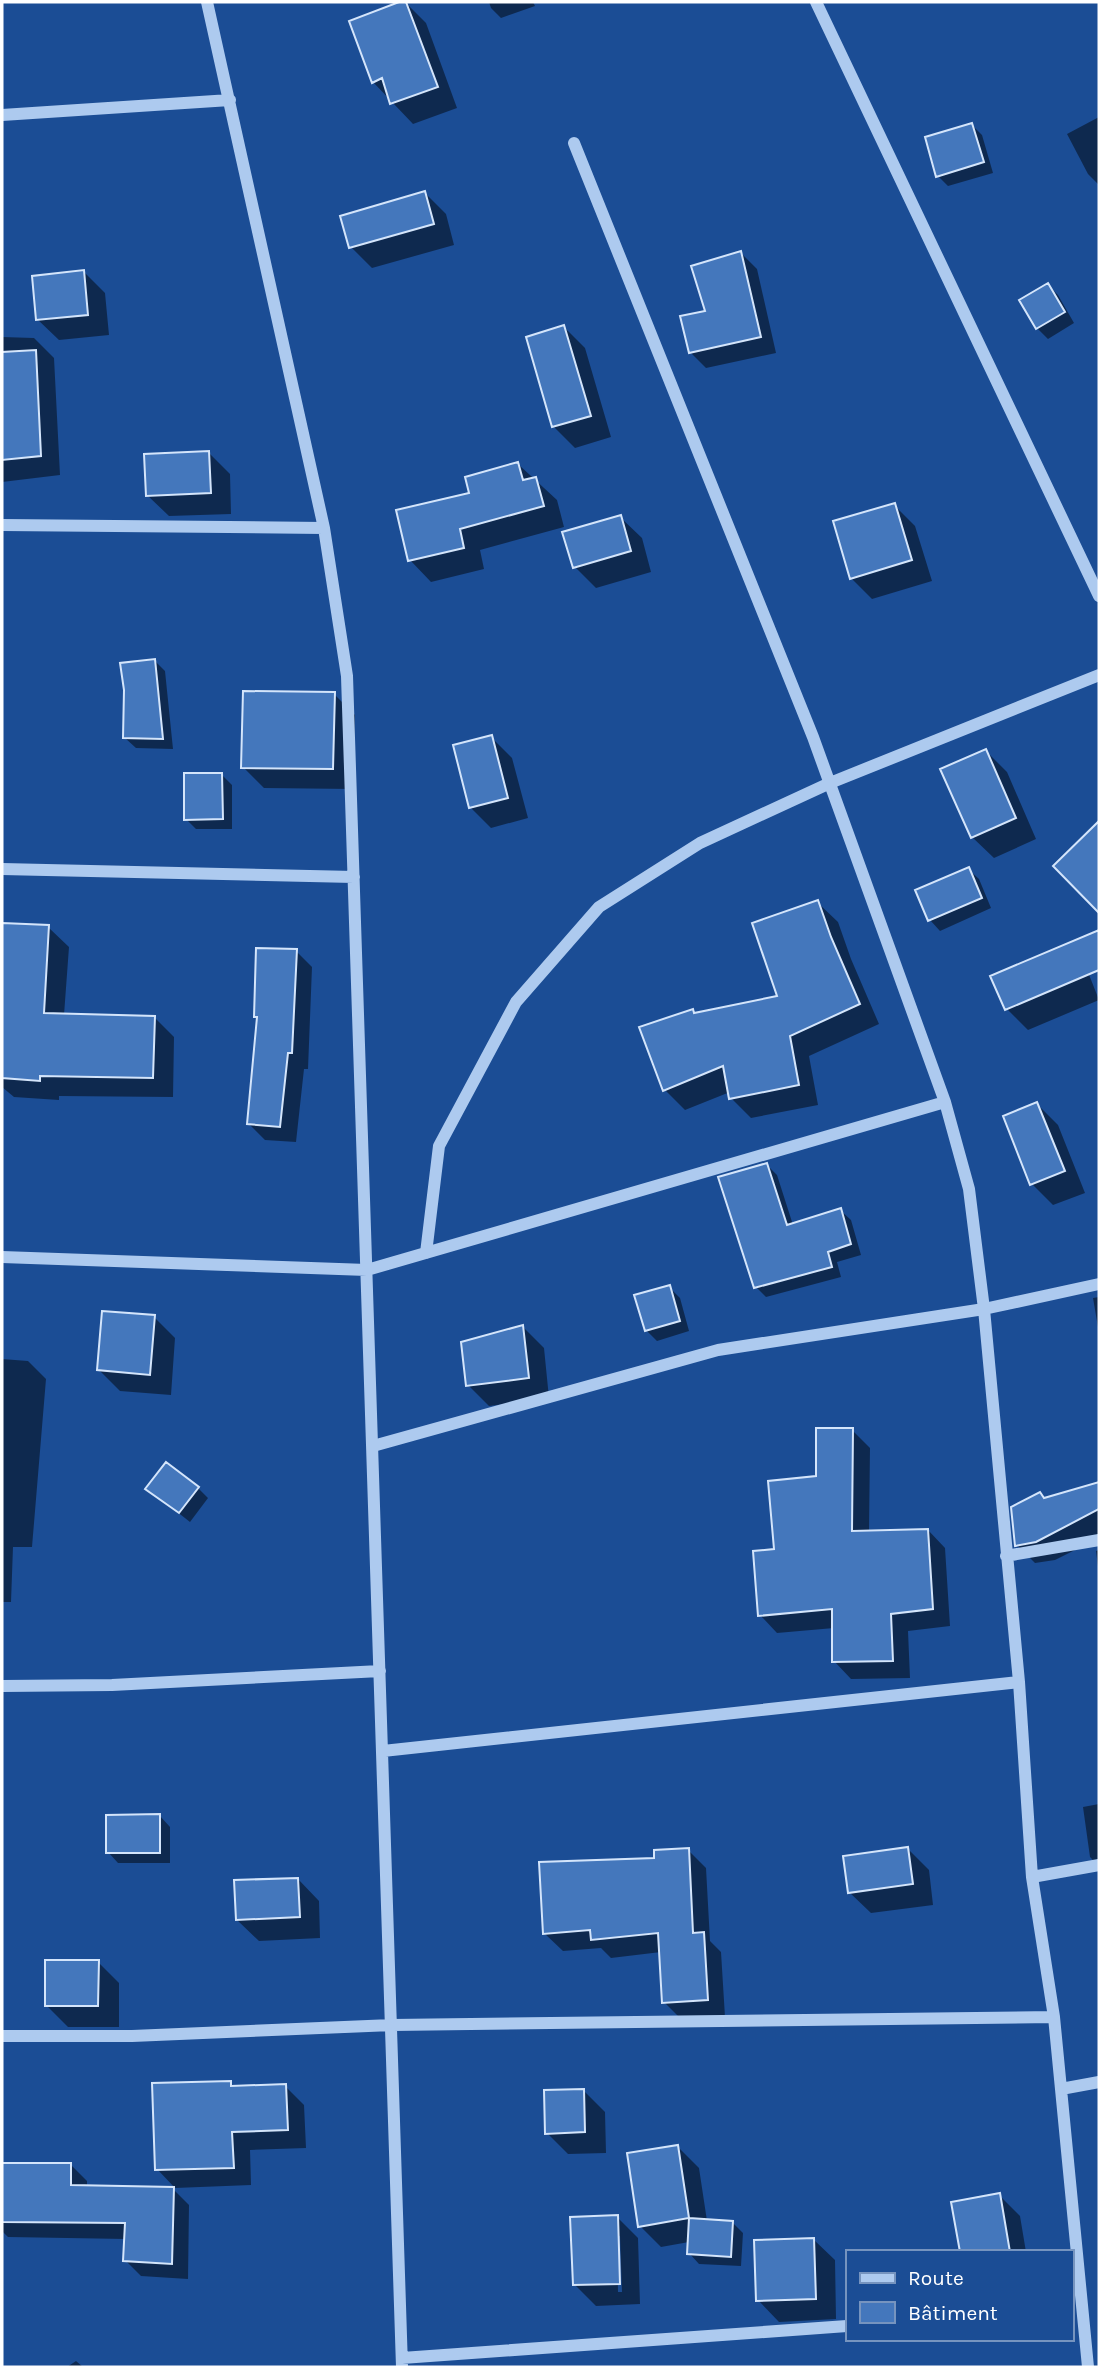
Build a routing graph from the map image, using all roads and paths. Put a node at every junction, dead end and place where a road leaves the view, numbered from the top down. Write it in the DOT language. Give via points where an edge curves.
graph roads {
  1 [pos="207,2"];
  2 [pos="816,2"];
  3 [pos="230,100"];
  4 [pos="2,115"];
  5 [pos="574,143"];
  6 [pos="2,525"];
  7 [pos="324,528"];
  8 [pos="1099,596"];
  9 [pos="1099,675"];
  10 [pos="830,783"];
  11 [pos="2,869"];
  12 [pos="354,877"];
  13 [pos="946,1102"];
  14 [pos="426,1253"];
  15 [pos="2,1257"];
  16 [pos="367,1270"];
  17 [pos="1099,1284"];
  18 [pos="984,1309"];
  19 [pos="373,1446"];
  20 [pos="1099,1540"];
  21 [pos="1006,1556"];
  22 [pos="380,1671"];
  23 [pos="1019,1682"];
  24 [pos="2,1686"];
  25 [pos="383,1751"];
  26 [pos="1099,1865"];
  27 [pos="1032,1877"];
  28 [pos="1054,2017"];
  29 [pos="392,2025"];
  30 [pos="2,2036"];
  31 [pos="1099,2082"];
  32 [pos="1061,2089"];
  33 [pos="1073,2250"];
  34 [pos="1073,2254"];
  35 [pos="1077,2309"];
  36 [pos="846,2326"];
  37 [pos="402,2363"];
  38 [pos="1087,2367"];
  1 -- 3 [label="street"];
  2 -- 8 [label="street"];
  3 -- 4 [label="street"];
  3 -- 7 [label="street"];
  5 -- 10 [label="street"];
  6 -- 7 [label="street"];
  7 -- 12 [label="street" via="347,676"];
  9 -- 10 [label="street"];
  10 -- 13 [label="street"];
  10 -- 14 [label="street" via="700,843 599,907 524,992 439,1146"];
  11 -- 12 [label="street"];
  12 -- 16 [label="street"];
  13 -- 14 [label="street"];
  13 -- 18 [label="street" via="969,1189"];
  14 -- 16 [label="street"];
  15 -- 16 [label="street"];
  16 -- 19 [label="street"];
  17 -- 18 [label="street"];
  18 -- 19 [label="street" via="718,1350"];
  18 -- 21 [label="street"];
  19 -- 22 [label="street"];
  20 -- 21 [label="street"];
  21 -- 23 [label="street"];
  22 -- 24 [label="street"];
  22 -- 25 [label="street"];
  23 -- 25 [label="street"];
  23 -- 27 [label="street"];
  25 -- 29 [label="street"];
  26 -- 27 [label="street"];
  27 -- 28 [label="street"];
  28 -- 29 [label="street"];
  28 -- 32 [label="street"];
  29 -- 30 [label="street" via="132,2036"];
  29 -- 37 [label="street"];
  31 -- 32 [label="street"];
  32 -- 33 [label="street"];
  34 -- 35 [label="street"];
  35 -- 38 [label="street"];
  36 -- 37 [label="street"];
}
